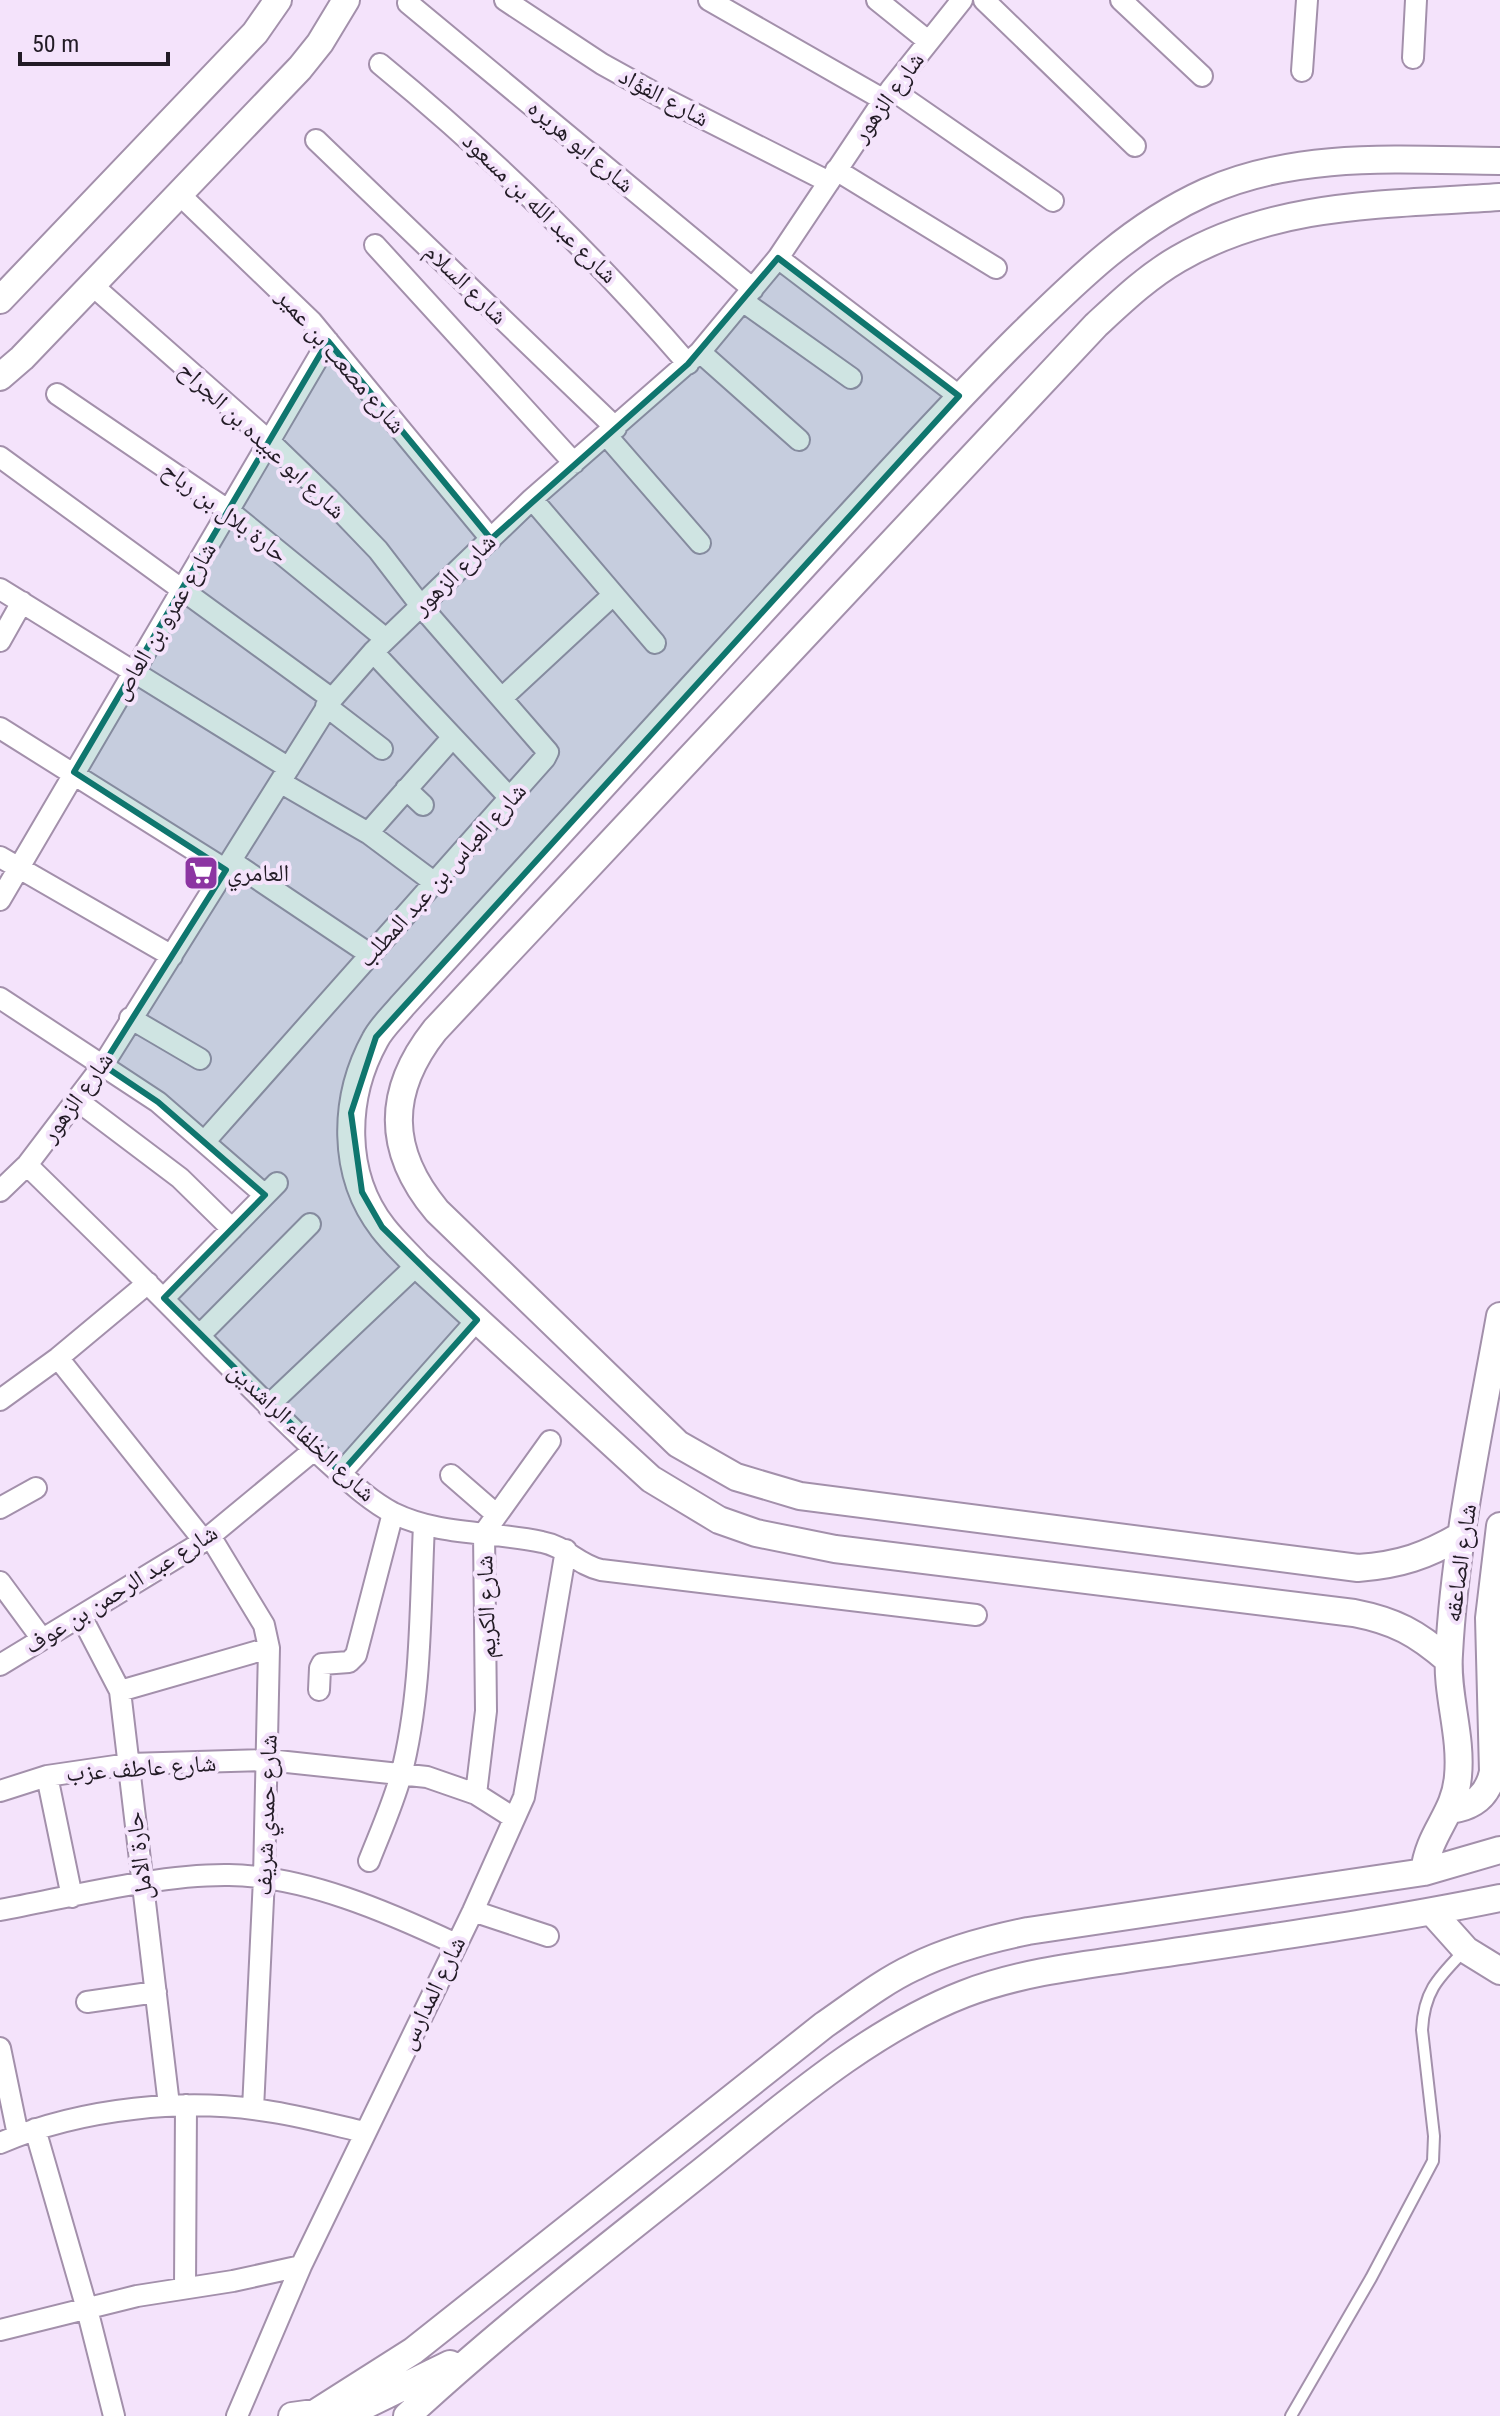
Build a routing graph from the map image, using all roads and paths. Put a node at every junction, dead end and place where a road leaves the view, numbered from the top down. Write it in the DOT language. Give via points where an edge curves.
graph roads {
  1 [pos="278,0"];
  2 [pos="346,0"];
  3 [pos="505,0"];
  4 [pos="709,0"];
  5 [pos="877,0"];
  6 [pos="962,0"];
  7 [pos="984,0"];
  8 [pos="1121,0"];
  9 [pos="1307,0"];
  10 [pos="1416,0"];
  11 [pos="408,3"];
  12 [pos="928,41"];
  13 [pos="1413,58"];
  14 [pos="380,64"];
  15 [pos="1302,71"];
  16 [pos="1202,76"];
  17 [pos="888,95"];
  18 [pos="316,140"];
  19 [pos="1135,146"];
  20 [pos="1500,161"];
  21 [pos="833,176"];
  22 [pos="179,194"];
  23 [pos="1500,197"];
  24 [pos="1053,201"];
  25 [pos="375,245"];
  26 [pos="778,258"];
  27 [pos="996,268"];
  28 [pos="92,285"];
  29 [pos="749,295"];
  30 [pos="0,300"];
  31 [pos="328,341"];
  32 [pos="694,358"];
  33 [pos="0,377"];
  34 [pos="851,378"];
  35 [pos="57,394"];
  36 [pos="959,396"];
  37 [pos="611,432"];
  38 [pos="799,440"];
  39 [pos="270,442"];
  40 [pos="0,457"];
  41 [pos="574,463"];
  42 [pos="532,499"];
  43 [pos="229,511"];
  44 [pos="491,539"];
  45 [pos="700,543"];
  46 [pos="0,589"];
  47 [pos="182,589"];
  48 [pos="613,595"];
  49 [pos="22,602"];
  50 [pos="421,606"];
  51 [pos="0,641"];
  52 [pos="655,643"];
  53 [pos="379,646"];
  54 [pos="135,670"];
  55 [pos="502,698"];
  56 [pos="329,703"];
  57 [pos="0,728"];
  58 [pos="452,738"];
  59 [pos="382,749"];
  60 [pos="74,772"];
  61 [pos="284,775"];
  62 [pos="406,789"];
  63 [pos="510,798"];
  64 [pos="423,805"];
  65 [pos="368,833"];
  66 [pos="0,857"];
  67 [pos="228,866"];
  68 [pos="18,867"];
  69 [pos="435,883"];
  70 [pos="0,900"];
  71 [pos="371,955"];
  72 [pos="172,956"];
  73 [pos="0,998"];
  74 [pos="130,1018"];
  75 [pos="200,1059"];
  76 [pos="103,1065"];
  77 [pos="78,1101"];
  78 [pos="205,1141"];
  79 [pos="27,1165"];
  80 [pos="0,1191"];
  81 [pos="310,1224"];
  82 [pos="232,1229"];
  83 [pos="417,1265"];
  84 [pos="148,1283"];
  85 [pos="164,1298"];
  86 [pos="1500,1316"];
  87 [pos="477,1320"];
  88 [pos="200,1335"];
  89 [pos="58,1358"];
  90 [pos="0,1400"];
  91 [pos="268,1406"];
  92 [pos="550,1441"];
  93 [pos="314,1450"];
  94 [pos="341,1473"];
  95 [pos="451,1475"];
  96 [pos="36,1488"];
  97 [pos="0,1508"];
  98 [pos="393,1513"];
  99 [pos="497,1515"];
  100 [pos="424,1525"];
  101 [pos="484,1533"];
  102 [pos="1462,1535"];
  103 [pos="207,1538"];
  104 [pos="1499,1545"];
  105 [pos="566,1550"];
  106 [pos="1358,1568"];
  107 [pos="0,1582"];
  108 [pos="1354,1613"];
  109 [pos="976,1615"];
  110 [pos="81,1616"];
  111 [pos="42,1639"];
  112 [pos="269,1648"];
  113 [pos="1448,1660"];
  114 [pos="0,1665"];
  115 [pos="319,1690"];
  116 [pos="120,1691"];
  117 [pos="268,1760"];
  118 [pos="129,1764"];
  119 [pos="401,1774"];
  120 [pos="47,1776"];
  121 [pos="0,1791"];
  122 [pos="476,1794"];
  123 [pos="1450,1810"];
  124 [pos="514,1818"];
  125 [pos="1500,1850"];
  126 [pos="369,1861"];
  127 [pos="1424,1872"];
  128 [pos="264,1878"];
  129 [pos="143,1884"];
  130 [pos="72,1897"];
  131 [pos="1500,1898"];
  132 [pos="0,1910"];
  133 [pos="473,1911"];
  134 [pos="1432,1912"];
  135 [pos="548,1936"];
  136 [pos="456,1944"];
  137 [pos="1466,1950"];
  138 [pos="1498,1976"];
  139 [pos="156,1992"];
  140 [pos="87,2002"];
  141 [pos="0,2048"];
  142 [pos="724,2103"];
  143 [pos="178,2105"];
  144 [pos="253,2109"];
  145 [pos="364,2132"];
  146 [pos="749,2134"];
  147 [pos="18,2136"];
  148 [pos="301,2266"];
  149 [pos="185,2288"];
  150 [pos="87,2309"];
  151 [pos="0,2330"];
  152 [pos="481,2348"];
  153 [pos="308,2415"];
  154 [pos="114,2416"];
  155 [pos="237,2416"];
  156 [pos="407,2416"];
  157 [pos="1291,2416"];
  1 -- 30 [label="street" via="255,33"];
  2 -- 22 [label="street" via="300,68"];
  3 -- 21 [label="street, شارع الفؤاد" via="615,72"];
  4 -- 17 [label="street"];
  5 -- 12 [label="street"];
  6 -- 12 [label="street, شارع الزهور"];
  7 -- 19 [label="street"];
  8 -- 16 [label="street"];
  9 -- 15 [label="street"];
  10 -- 13 [label="street"];
  11 -- 29 [label="street, شارع ابو هريره"];
  12 -- 17 [label="street, شارع الزهور"];
  14 -- 32 [label="street, شارع عبد الله بن مسعود" via="545,208"];
  17 -- 21 [label="street, شارع الزهور"];
  17 -- 24 [label="street"];
  18 -- 37 [label="street, شارع السلام"];
  20 -- 36 [label="street" via="1317,163 1262,173 1208,192 1158,217 1111,250"];
  21 -- 26 [label="street, شارع الزهور"];
  21 -- 27 [label="street, شارع الفؤاد"];
  22 -- 28 [label="street"];
  22 -- 31 [label="street, شارع مصعب بن عمير"];
  23 -- 106 [label="street" via="1319,209 1269,220 1221,236 1134,290 435,1030 417,1053 399,1107 406,1163 437,1211 678,1444 736,1477 800,1496"];
  25 -- 41 [label="street"];
  26 -- 29 [label="street, شارع الزهور"];
  26 -- 36 [label="street"];
  28 -- 33 [label="street"];
  28 -- 39 [label="street, شارع ابو عبيده بن الجراح"];
  29 -- 32 [label="street, شارع الزهور"];
  29 -- 34 [label="street, شارع ابو هريره"];
  31 -- 39 [label="street, شارع عمرو بن العاص"];
  31 -- 44 [label="street, شارع مصعب بن عمير"];
  32 -- 37 [label="street, شارع الزهور"];
  32 -- 38 [label="street, شارع عبد الله بن مسعود"];
  35 -- 43 [label="street, حارة بلال بن رباح"];
  36 -- 83 [label="street" via="376,1037 359,1073 351,1113 352,1153 362,1192 382,1227"];
  37 -- 41 [label="street, شارع الزهور"];
  37 -- 45 [label="street, شارع السلام"];
  39 -- 43 [label="street, شارع عمرو بن العاص"];
  39 -- 50 [label="street, شارع ابو عبيده بن الجراح" via="378,550"];
  40 -- 47 [label="street"];
  41 -- 42 [label="street, شارع الزهور"];
  42 -- 44 [label="street, شارع الزهور"];
  42 -- 48 [label="street"];
  43 -- 47 [label="street, شارع عمرو بن العاص"];
  43 -- 53 [label="street, حارة بلال بن رباح"];
  44 -- 50 [label="street, شارع الزهور"];
  46 -- 49 [label="street"];
  47 -- 54 [label="street, شارع عمرو بن العاص"];
  47 -- 56 [label="street"];
  48 -- 52 [label="street"];
  48 -- 55 [label="street"];
  49 -- 51 [label="street"];
  49 -- 54 [label="street"];
  50 -- 53 [label="street, شارع الزهور"];
  50 -- 55 [label="street, شارع العباس بن عبد المطلب"];
  53 -- 56 [label="street, شارع الزهور"];
  53 -- 58 [label="street, حارة بلال بن رباح"];
  54 -- 60 [label="street, شارع عمرو بن العاص"];
  54 -- 61 [label="street"];
  55 -- 63 [label="street, شارع العباس بن عبد المطلب" via="548,752"];
  56 -- 59 [label="street"];
  56 -- 61 [label="street, شارع الزهور"];
  57 -- 60 [label="street"];
  58 -- 62 [label="street"];
  58 -- 63 [label="street, حارة بلال بن رباح"];
  60 -- 67 [label="street"];
  60 -- 68 [label="street, شارع عمرو بن العاص"];
  61 -- 65 [label="street"];
  61 -- 67 [label="street, شارع الزهور"];
  62 -- 64 [label="street"];
  62 -- 65 [label="street"];
  63 -- 69 [label="street, شارع العباس بن عبد المطلب"];
  65 -- 69 [label="street"];
  66 -- 68 [label="street"];
  67 -- 71 [label="street"];
  67 -- 72 [label="street, شارع الزهور"];
  68 -- 70 [label="street, شارع عمرو بن العاص"];
  68 -- 72 [label="street"];
  69 -- 71 [label="street, شارع العباس بن عبد المطلب"];
  71 -- 78 [label="street, شارع العباس بن عبد المطلب"];
  72 -- 74 [label="street, شارع الزهور"];
  73 -- 76 [label="street"];
  74 -- 75 [label="street"];
  74 -- 76 [label="street, شارع الزهور"];
  76 -- 77 [label="street, شارع الزهور"];
  76 -- 78 [label="street"];
  77 -- 79 [label="street, شارع الزهور"];
  77 -- 82 [label="street" via="180,1178"];
  78 -- 82 [label="street" via="271,1189"];
  79 -- 80 [label="street, شارع الزهور"];
  79 -- 84 [label="street, شارع الخلفاء الراشدين"];
  81 -- 88 [label="street"];
  82 -- 85 [label="street"];
  83 -- 87 [label="street"];
  83 -- 91 [label="street"];
  84 -- 85 [label="street, شارع الخلفاء الراشدين"];
  84 -- 89 [label="street"];
  85 -- 88 [label="street, شارع الخلفاء الراشدين"];
  86 -- 102 [label="street, شارع الصاعقه"];
  87 -- 94 [label="street"];
  87 -- 108 [label="street" via="651,1479 719,1520 756,1533 835,1549"];
  88 -- 91 [label="street, شارع الخلفاء الراشدين"];
  89 -- 90 [label="street"];
  89 -- 103 [label="street, شارع حمدي شريف"];
  91 -- 93 [label="street, شارع الخلفاء الراشدين"];
  92 -- 99 [label="street, شارع الكريم"];
  93 -- 94 [label="street, شارع الخلفاء الراشدين"];
  93 -- 103 [label="street, شارع عبد الرحمن بن عوف"];
  94 -- 98 [label="street, شارع الخلفاء الراشدين"];
  95 -- 99 [label="street"];
  96 -- 97 [label="street"];
  98 -- 100 [label="street, شارع الخلفاء الراشدين"];
  98 -- 115 [label="street" via="356,1655 349,1662 322,1664"];
  99 -- 101 [label="street, شارع الكريم"];
  100 -- 101 [label="street, شارع الخلفاء الراشدين"];
  100 -- 119 [label="street" via="416,1677"];
  101 -- 105 [label="street, شارع الخلفاء الراشدين"];
  101 -- 122 [label="street, شارع الكريم" via="486,1711"];
  102 -- 106 [label="street" via="1407,1561"];
  102 -- 113 [label="street, شارع الصاعقه"];
  103 -- 110 [label="street, شارع عبد الرحمن بن عوف"];
  103 -- 112 [label="street, شارع حمدي شريف" via="264,1625"];
  104 -- 123 [label="street, شارع الصاعقه" via="1489,1618 1493,1772 1480,1798"];
  105 -- 109 [label="street, شارع الخلفاء الراشدين" via="601,1570"];
  105 -- 124 [label="street, شارع المدارس" via="528,1786"];
  106 -- 108 [label="street"];
  107 -- 111 [label="street"];
  108 -- 113 [label="street" via="1403,1626"];
  110 -- 111 [label="street, شارع عبد الرحمن بن عوف"];
  110 -- 116 [label="street, حارة الامل"];
  111 -- 114 [label="street, شارع عبد الرحمن بن عوف"];
  112 -- 116 [label="street"];
  112 -- 117 [label="street, شارع حمدي شريف"];
  113 -- 123 [label="street, شارع الصاعقه" via="1459,1772"];
  116 -- 118 [label="street, حارة الامل"];
  117 -- 118 [label="street, شارع عاطف عزب"];
  117 -- 119 [label="street, شارع عاطف عزب"];
  117 -- 128 [label="street, شارع حمدي شريف"];
  118 -- 120 [label="street, شارع عاطف عزب"];
  118 -- 129 [label="street, حارة الامل"];
  119 -- 122 [label="street, شارع عاطف عزب"];
  119 -- 126 [label="street"];
  120 -- 121 [label="street, شارع عاطف عزب"];
  120 -- 130 [label="street"];
  122 -- 124 [label="street, شارع عاطف عزب"];
  123 -- 127 [label="street, شارع الصاعقه" via="1430,1842"];
  124 -- 133 [label="street, شارع المدارس"];
  125 -- 127 [label="street"];
  127 -- 142 [label="street" via="1028,1931 963,1948 913,1967 867,1995"];
  128 -- 129 [label="street" via="229,1875"];
  128 -- 136 [label="street" via="345,1898"];
  128 -- 144 [label="street, شارع حمدي شريف"];
  129 -- 130 [label="street"];
  129 -- 139 [label="street, حارة الامل"];
  130 -- 132 [label="street"];
  131 -- 134 [label="street"];
  133 -- 135 [label="street"];
  133 -- 136 [label="street, شارع المدارس"];
  134 -- 137 [label="street"];
  134 -- 146 [label="street" via="1038,1973 966,1993 889,2031"];
  136 -- 145 [label="street, شارع المدارس"];
  137 -- 138 [label="street"];
  137 -- 157 [label="lane" via="1436,1979 1423,2012 1433,2161"];
  139 -- 140 [label="street"];
  139 -- 143 [label="street, حارة الامل"];
  141 -- 147 [label="street"];
  142 -- 146 [label="street"];
  142 -- 153 [label="street" via="413,2351"];
  143 -- 144 [label="street"];
  143 -- 147 [label="street" via="85,2117"];
  143 -- 149 [label="street, حارة الامل"];
  144 -- 145 [label="street"];
  145 -- 148 [label="street, شارع المدارس"];
  146 -- 152 [label="street"];
  147 -- 150 [label="street"];
  148 -- 149 [label="street"];
  148 -- 155 [label="street, شارع المدارس"];
  149 -- 150 [label="street"];
  150 -- 151 [label="street"];
  150 -- 154 [label="street"];
  152 -- 153 [label="street" via="364,2406"];
  152 -- 156 [label="street"];
}
